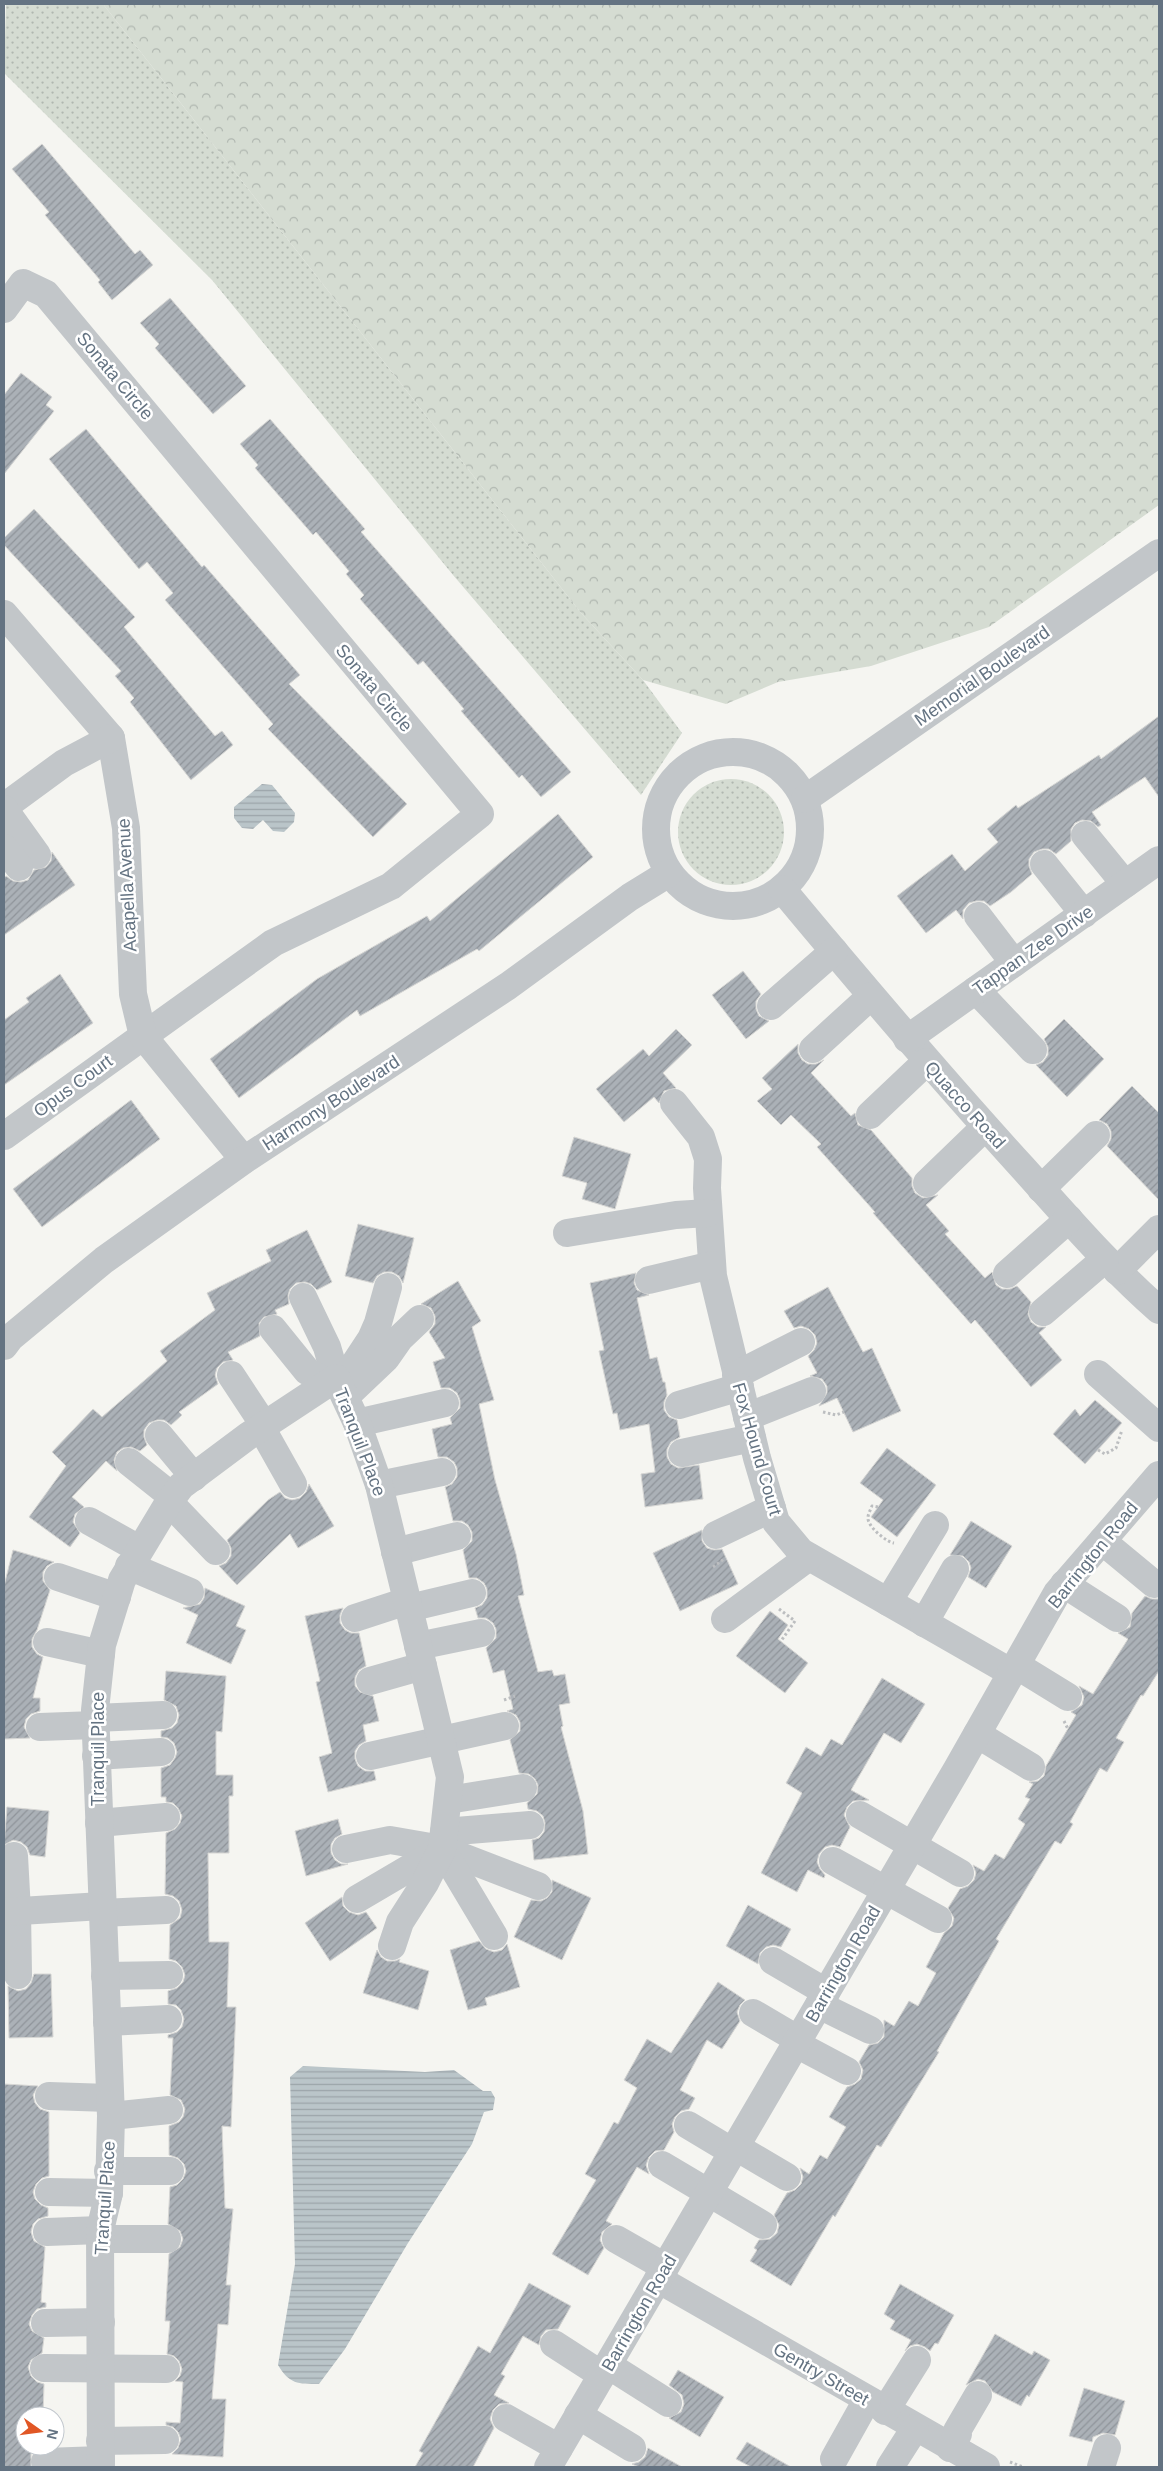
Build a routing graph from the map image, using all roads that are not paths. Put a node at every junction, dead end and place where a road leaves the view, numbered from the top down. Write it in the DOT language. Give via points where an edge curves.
graph roads {
  1 [pos="4,308"];
  2 [pos="1159,553"];
  3 [pos="4,614"];
  4 [pos="111,738"];
  5 [pos="805,799"];
  6 [pos="4,808"];
  7 [pos="1086,835"];
  8 [pos="20,857"];
  9 [pos="1159,860"];
  10 [pos="1044,864"];
  11 [pos="669,874"];
  12 [pos="1125,884"];
  13 [pos="782,889"];
  14 [pos="1084,914"];
  15 [pos="978,916"];
  16 [pos="834,951"];
  17 [pos="1014,963"];
  18 [pos="976,990"];
  19 [pos="871,996"];
  20 [pos="771,1006"];
  21 [pos="143,1036"];
  22 [pos="907,1039"];
  23 [pos="813,1049"];
  24 [pos="1034,1050"];
  25 [pos="926,1062"];
  26 [pos="674,1103"];
  27 [pos="870,1115"];
  28 [pos="985,1127"];
  29 [pos="1096,1135"];
  30 [pos="4,1136"];
  31 [pos="244,1160"];
  32 [pos="928,1183"];
  33 [pos="1042,1189"];
  34 [pos="707,1201"];
  35 [pos="1069,1219"];
  36 [pos="1159,1229"];
  37 [pos="567,1233"];
  38 [pos="712,1265"];
  39 [pos="1111,1265"];
  40 [pos="1007,1274"];
  41 [pos="649,1280"];
  42 [pos="388,1287"];
  43 [pos="303,1297"];
  44 [pos="1159,1310"];
  45 [pos="1043,1312"];
  46 [pos="420,1319"];
  47 [pos="273,1329"];
  48 [pos="801,1342"];
  49 [pos="4,1346"];
  50 [pos="231,1374"];
  51 [pos="1098,1374"];
  52 [pos="738,1381"];
  53 [pos="337,1386"];
  54 [pos="812,1391"];
  55 [pos="445,1404"];
  56 [pos="679,1405"];
  57 [pos="357,1423"];
  58 [pos="263,1426"];
  59 [pos="749,1428"];
  60 [pos="1159,1428"];
  61 [pos="159,1435"];
  62 [pos="682,1453"];
  63 [pos="129,1462"];
  64 [pos="442,1472"];
  65 [pos="194,1477"];
  66 [pos="1157,1481"];
  67 [pos="293,1484"];
  68 [pos="379,1485"];
  69 [pos="171,1499"];
  70 [pos="772,1508"];
  71 [pos="89,1521"];
  72 [pos="935,1525"];
  73 [pos="716,1535"];
  74 [pos="457,1536"];
  75 [pos="1102,1541"];
  76 [pos="216,1551"];
  77 [pos="395,1552"];
  78 [pos="134,1557"];
  79 [pos="809,1557"];
  80 [pos="955,1570"];
  81 [pos="58,1577"];
  82 [pos="1064,1584"];
  83 [pos="1154,1584"];
  84 [pos="190,1592"];
  85 [pos="472,1593"];
  86 [pos="117,1596"];
  87 [pos="888,1602"];
  88 [pos="408,1605"];
  89 [pos="355,1618"];
  90 [pos="1118,1618"];
  91 [pos="725,1619"];
  92 [pos="924,1623"];
  93 [pos="482,1632"];
  94 [pos="47,1642"];
  95 [pos="101,1654"];
  96 [pos="420,1656"];
  97 [pos="1014,1669"];
  98 [pos="370,1682"];
  99 [pos="1068,1697"];
  100 [pos="163,1715"];
  101 [pos="95,1722"];
  102 [pos="505,1726"];
  103 [pos="40,1727"];
  104 [pos="977,1734"];
  105 [pos="441,1740"];
  106 [pos="161,1752"];
  107 [pos="96,1756"];
  108 [pos="370,1756"];
  109 [pos="1031,1767"];
  110 [pos="523,1788"];
  111 [pos="448,1800"];
  112 [pos="860,1815"];
  113 [pos="166,1817"];
  114 [pos="99,1823"];
  115 [pos="530,1825"];
  116 [pos="443,1840"];
  117 [pos="913,1845"];
  118 [pos="346,1849"];
  119 [pos="14,1856"];
  120 [pos="833,1861"];
  121 [pos="960,1873"];
  122 [pos="538,1886"];
  123 [pos="886,1890"];
  124 [pos="357,1899"];
  125 [pos="102,1909"];
  126 [pos="166,1910"];
  127 [pos="11,1912"];
  128 [pos="938,1919"];
  129 [pos="494,1936"];
  130 [pos="392,1946"];
  131 [pos="773,1962"];
  132 [pos="169,1974"];
  133 [pos="18,1975"];
  134 [pos="105,1976"];
  135 [pos="823,1998"];
  136 [pos="752,2013"];
  137 [pos="168,2019"];
  138 [pos="107,2022"];
  139 [pos="870,2030"];
  140 [pos="797,2042"];
  141 [pos="847,2071"];
  142 [pos="49,2096"];
  143 [pos="110,2107"];
  144 [pos="169,2110"];
  145 [pos="688,2125"];
  146 [pos="734,2149"];
  147 [pos="662,2165"];
  148 [pos="170,2171"];
  149 [pos="787,2177"];
  150 [pos="108,2182"];
  151 [pos="49,2192"];
  152 [pos="709,2192"];
  153 [pos="763,2225"];
  154 [pos="47,2232"];
  155 [pos="100,2234"];
  156 [pos="167,2239"];
  157 [pos="616,2239"];
  158 [pos="662,2273"];
  159 [pos="100,2322"];
  160 [pos="45,2323"];
  161 [pos="554,2344"];
  162 [pos="917,2360"];
  163 [pos="44,2368"];
  164 [pos="101,2368"];
  165 [pos="166,2369"];
  166 [pos="605,2370"];
  167 [pos="978,2395"];
  168 [pos="668,2403"];
  169 [pos="876,2406"];
  170 [pos="578,2415"];
  171 [pos="506,2418"];
  172 [pos="915,2428"];
  173 [pos="165,2440"];
  174 [pos="632,2448"];
  175 [pos="950,2448"];
  176 [pos="101,2456"];
  177 [pos="553,2458"];
  178 [pos="834,2459"];
  179 [pos="45,2462"];
  180 [pos="890,2467"];
  181 [pos="986,2467"];
  1 -- 21 [label="street, Sonata Circle" via="23,283 46,294 480,814 391,886 272,942"];
  2 -- 5 [label="street, Memorial Boulevard"];
  3 -- 4 [label="street"];
  4 -- 6 [label="street" via="64,763"];
  4 -- 21 [label="street, Acapella Avenue" via="126,828 133,994"];
  5 -- 11 [label="street" via="792,777 771,761 746,752 721,752 696,760 676,777 662,799 656,824 658,850"];
  5 -- 13 [label="street" via="811,823 808,848 798,871"];
  6 -- 8 [label="street"];
  7 -- 12 [label="street"];
  9 -- 12 [label="street, Tappan Zee Drive"];
  10 -- 14 [label="street"];
  11 -- 13 [label="street" via="687,892 710,904 735,907 760,902"];
  11 -- 31 [label="street, Harmony Boulevard" via="630,897 492,997"];
  12 -- 14 [label="street, Tappan Zee Drive"];
  13 -- 16 [label="street, Quacco Road"];
  14 -- 17 [label="street, Tappan Zee Drive"];
  15 -- 17 [label="street"];
  16 -- 19 [label="street, Quacco Road"];
  16 -- 20 [label="street"];
  17 -- 18 [label="street, Tappan Zee Drive"];
  18 -- 22 [label="street, Tappan Zee Drive"];
  18 -- 24 [label="street"];
  19 -- 22 [label="street, Quacco Road"];
  19 -- 23 [label="street"];
  21 -- 30 [label="street, Opus Court"];
  21 -- 31 [label="street, Acapella Avenue"];
  22 -- 25 [label="street, Quacco Road"];
  25 -- 27 [label="street"];
  25 -- 28 [label="street, Quacco Road"];
  26 -- 34 [label="street, Fox Hound Court" via="701,1137 708,1159"];
  28 -- 32 [label="street"];
  28 -- 33 [label="street, Quacco Road"];
  29 -- 33 [label="street"];
  31 -- 49 [label="street, Harmony Boulevard" via="104,1260"];
  33 -- 35 [label="street, Quacco Road"];
  34 -- 37 [label="street" via="676,1215"];
  34 -- 38 [label="street, Fox Hound Court"];
  35 -- 39 [label="street, Quacco Road"];
  35 -- 40 [label="street"];
  36 -- 39 [label="street"];
  38 -- 41 [label="street"];
  38 -- 52 [label="street, Fox Hound Court"];
  39 -- 44 [label="street, Quacco Road"];
  39 -- 45 [label="street"];
  42 -- 53 [label="street" via="371,1339"];
  43 -- 53 [label="street" via="327,1346"];
  46 -- 53 [label="street" via="400,1338 386,1358"];
  47 -- 53 [label="street" via="307,1371"];
  48 -- 52 [label="street"];
  50 -- 58 [label="street"];
  51 -- 60 [label="street"];
  52 -- 56 [label="street"];
  52 -- 59 [label="street, Fox Hound Court"];
  53 -- 57 [label="street, Tranquil Place"];
  53 -- 58 [label="street, Tranquil Place"];
  54 -- 59 [label="street"];
  55 -- 57 [label="street"];
  57 -- 68 [label="street, Tranquil Place"];
  58 -- 65 [label="street, Tranquil Place"];
  58 -- 67 [label="street"];
  59 -- 62 [label="street"];
  59 -- 70 [label="street, Fox Hound Court"];
  61 -- 65 [label="street"];
  63 -- 69 [label="street"];
  64 -- 68 [label="street"];
  65 -- 69 [label="street, Tranquil Place"];
  66 -- 75 [label="street, Barrington Road"];
  68 -- 77 [label="street, Tranquil Place"];
  69 -- 76 [label="street"];
  69 -- 78 [label="street, Tranquil Place"];
  70 -- 73 [label="street"];
  70 -- 79 [label="street, Fox Hound Court" via="776,1522 800,1552"];
  71 -- 78 [label="street"];
  72 -- 87 [label="street"];
  74 -- 77 [label="street"];
  75 -- 82 [label="street, Barrington Road"];
  75 -- 83 [label="street"];
  77 -- 88 [label="street, Tranquil Place"];
  78 -- 84 [label="street"];
  78 -- 86 [label="street, Tranquil Place"];
  79 -- 87 [label="street, Fox Hound Court"];
  79 -- 91 [label="street"];
  80 -- 92 [label="street"];
  81 -- 86 [label="street"];
  82 -- 90 [label="street"];
  82 -- 97 [label="street, Barrington Road"];
  85 -- 88 [label="street"];
  86 -- 95 [label="street, Tranquil Place"];
  87 -- 92 [label="street, Fox Hound Court"];
  88 -- 89 [label="street"];
  88 -- 96 [label="street, Tranquil Place"];
  92 -- 97 [label="street, Fox Hound Court"];
  93 -- 96 [label="street"];
  94 -- 95 [label="street"];
  95 -- 101 [label="street, Tranquil Place"];
  96 -- 98 [label="street"];
  96 -- 105 [label="street, Tranquil Place"];
  97 -- 99 [label="street, Fox Hound Court"];
  97 -- 104 [label="street, Barrington Road"];
  100 -- 101 [label="street"];
  101 -- 103 [label="street"];
  101 -- 107 [label="street, Tranquil Place"];
  102 -- 105 [label="street"];
  104 -- 109 [label="street"];
  104 -- 117 [label="street, Barrington Road"];
  105 -- 108 [label="street"];
  105 -- 111 [label="street, Tranquil Place" via="450,1777"];
  106 -- 107 [label="street"];
  107 -- 114 [label="street, Tranquil Place"];
  110 -- 111 [label="street"];
  111 -- 116 [label="street, Tranquil Place"];
  112 -- 117 [label="street"];
  113 -- 114 [label="street"];
  114 -- 125 [label="street, Tranquil Place"];
  115 -- 116 [label="street"];
  116 -- 118 [label="street" via="390,1840"];
  116 -- 122 [label="street"];
  116 -- 124 [label="street"];
  116 -- 129 [label="street"];
  116 -- 130 [label="street, Tranquil Place" via="425,1883 400,1922"];
  117 -- 121 [label="street"];
  117 -- 123 [label="street, Barrington Road"];
  119 -- 127 [label="street"];
  120 -- 123 [label="street"];
  123 -- 128 [label="street"];
  123 -- 135 [label="street, Barrington Road"];
  125 -- 126 [label="street"];
  125 -- 127 [label="street"];
  125 -- 134 [label="street, Tranquil Place"];
  127 -- 133 [label="street"];
  131 -- 135 [label="street"];
  132 -- 134 [label="street"];
  134 -- 138 [label="street, Tranquil Place"];
  135 -- 139 [label="street"];
  135 -- 140 [label="street, Barrington Road"];
  136 -- 140 [label="street"];
  137 -- 138 [label="street"];
  138 -- 143 [label="street, Tranquil Place"];
  140 -- 141 [label="street"];
  140 -- 146 [label="street, Barrington Road"];
  142 -- 143 [label="street"];
  143 -- 144 [label="street"];
  143 -- 150 [label="street, Tranquil Place"];
  145 -- 146 [label="street"];
  146 -- 149 [label="street"];
  146 -- 152 [label="street, Barrington Road"];
  147 -- 152 [label="street"];
  148 -- 150 [label="street"];
  150 -- 151 [label="street"];
  150 -- 155 [label="street, Tranquil Place"];
  152 -- 153 [label="street"];
  152 -- 158 [label="street, Barrington Road"];
  154 -- 155 [label="street"];
  155 -- 156 [label="street"];
  155 -- 159 [label="street, Tranquil Place"];
  157 -- 158 [label="street, Gentry Street"];
  158 -- 166 [label="street, Barrington Road"];
  158 -- 169 [label="street, Gentry Street"];
  159 -- 160 [label="street"];
  159 -- 164 [label="street, Tranquil Place"];
  161 -- 166 [label="street"];
  162 -- 169 [label="street"];
  163 -- 164 [label="street"];
  164 -- 165 [label="street"];
  164 -- 176 [label="street, Tranquil Place"];
  166 -- 168 [label="street"];
  166 -- 170 [label="street, Barrington Road"];
  167 -- 175 [label="street"];
  169 -- 172 [label="street, Gentry Street"];
  169 -- 178 [label="street"];
  170 -- 174 [label="street"];
  170 -- 177 [label="street, Barrington Road"];
  171 -- 177 [label="street"];
  172 -- 175 [label="street, Gentry Street"];
  172 -- 180 [label="street"];
  173 -- 176 [label="street"];
  175 -- 181 [label="street, Gentry Street"];
  176 -- 179 [label="street"];
}
